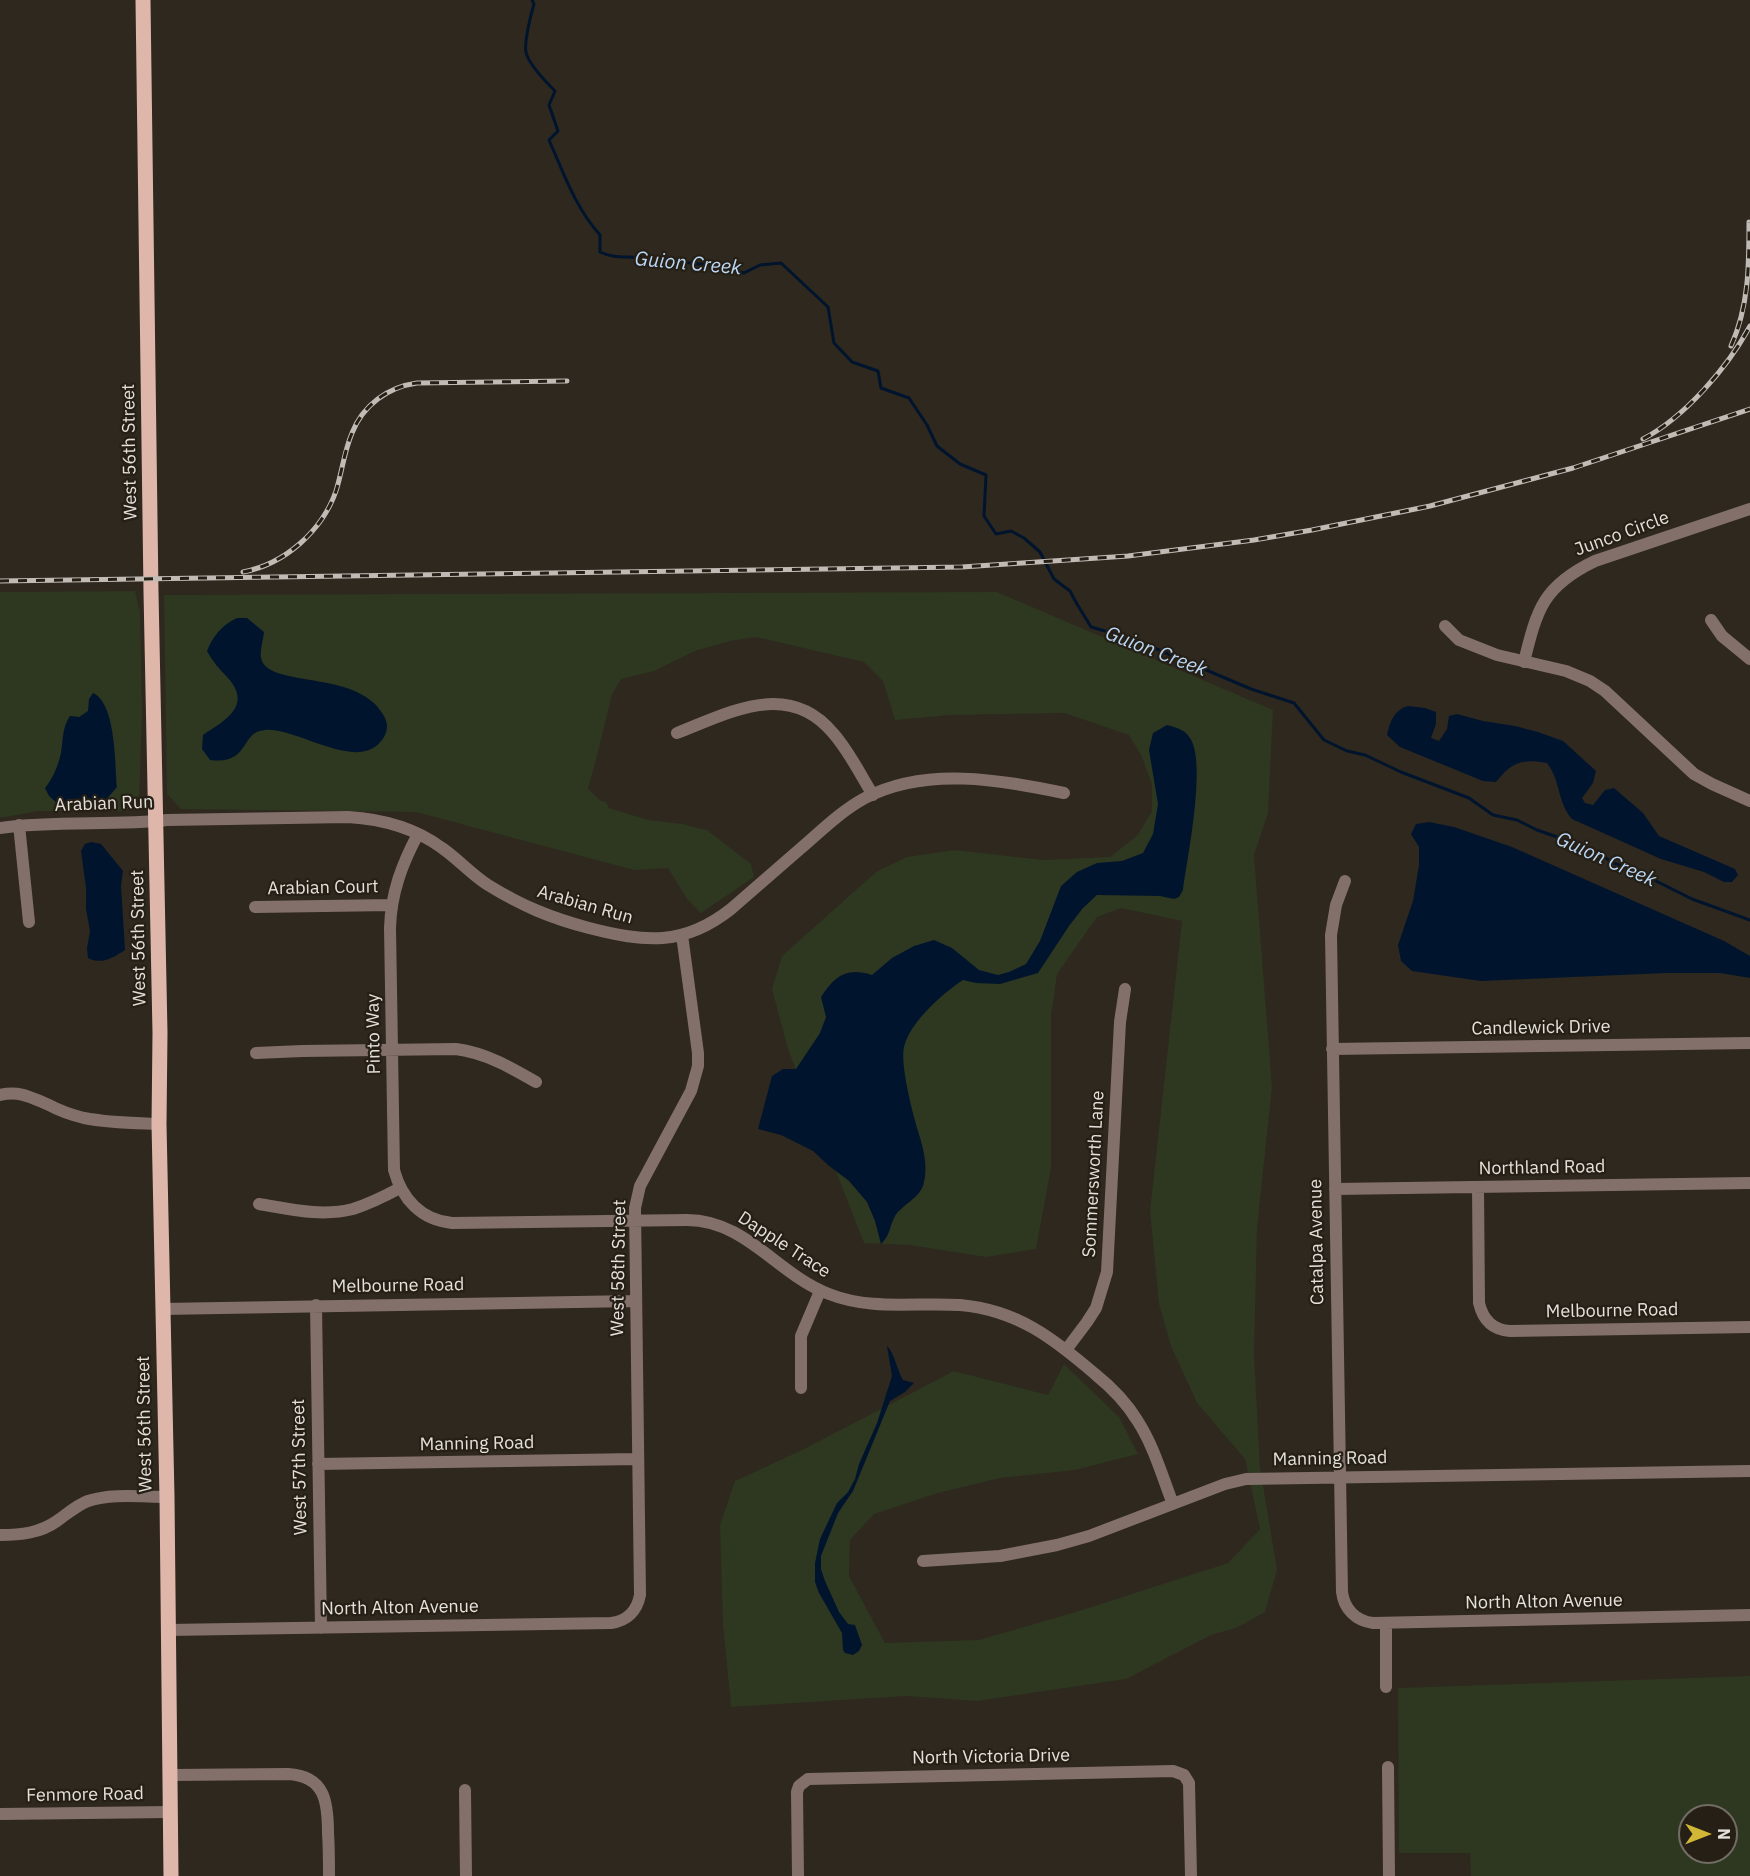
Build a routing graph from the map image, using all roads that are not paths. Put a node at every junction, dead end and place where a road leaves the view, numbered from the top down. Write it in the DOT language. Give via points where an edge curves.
graph roads {
  1 [pos="143,0"];
  2 [pos="1750,509"];
  3 [pos="1711,620"];
  4 [pos="1445,626"];
  5 [pos="1750,659"];
  6 [pos="1524,662"];
  7 [pos="677,733"];
  8 [pos="1064,793"];
  9 [pos="873,795"];
  10 [pos="1750,801"];
  11 [pos="156,821"];
  12 [pos="19,825"];
  13 [pos="0,828"];
  14 [pos="418,834"];
  15 [pos="1345,881"];
  16 [pos="392,905"];
  17 [pos="255,907"];
  18 [pos="29,922"];
  19 [pos="682,935"];
  20 [pos="1125,989"];
  21 [pos="1750,1043"];
  22 [pos="1332,1049"];
  23 [pos="392,1050"];
  24 [pos="256,1053"];
  25 [pos="536,1082"];
  26 [pos="0,1095"];
  27 [pos="159,1124"];
  28 [pos="1750,1183"];
  29 [pos="1478,1187"];
  30 [pos="400,1188"];
  31 [pos="1335,1189"];
  32 [pos="259,1204"];
  33 [pos="635,1221"];
  34 [pos="820,1291"];
  35 [pos="635,1301"];
  36 [pos="316,1305"];
  37 [pos="162,1309"];
  38 [pos="1750,1327"];
  39 [pos="1066,1350"];
  40 [pos="801,1388"];
  41 [pos="637,1460"];
  42 [pos="318,1464"];
  43 [pos="1750,1471"];
  44 [pos="1340,1477"];
  45 [pos="166,1497"];
  46 [pos="1173,1504"];
  47 [pos="0,1535"];
  48 [pos="923,1561"];
  49 [pos="1346,1605"];
  50 [pos="630,1614"];
  51 [pos="1750,1615"];
  52 [pos="1386,1623"];
  53 [pos="321,1628"];
  54 [pos="168,1630"];
  55 [pos="1386,1687"];
  56 [pos="1388,1767"];
  57 [pos="170,1775"];
  58 [pos="465,1790"];
  59 [pos="170,1812"];
  60 [pos="0,1814"];
  61 [pos="171,1876"];
  62 [pos="329,1876"];
  63 [pos="466,1876"];
  64 [pos="798,1876"];
  65 [pos="1191,1876"];
  66 [pos="1389,1876"];
  1 -- 11 [label="main road, West 56th Street"];
  2 -- 6 [label="street, Junco Circle" via="1576,570 1543,603 1533,623"];
  3 -- 5 [label="street" via="1722,636"];
  4 -- 6 [label="street" via="1459,640"];
  6 -- 10 [label="street" via="1590,681 1694,774"];
  7 -- 9 [label="street" via="755,705 796,707 818,718 833,732"];
  8 -- 9 [label="street, Arabian Run" via="1003,782 947,780 909,783"];
  9 -- 19 [label="street, Arabian Run" via="836,818 727,912"];
  11 -- 12 [label="street, Arabian Run"];
  11 -- 14 [label="street, Arabian Run" via="356,818 381,821"];
  11 -- 27 [label="main road, West 56th Street"];
  12 -- 13 [label="street, Arabian Run"];
  12 -- 18 [label="street"];
  14 -- 16 [label="street, Pinto Way" via="398,879"];
  14 -- 19 [label="street, Arabian Run" via="445,850 486,884 542,914 634,939"];
  15 -- 22 [label="street, Catalpa Avenue" via="1331,935"];
  16 -- 17 [label="street, Arabian Court"];
  16 -- 23 [label="street, Pinto Way"];
  19 -- 33 [label="street, West 58th Street" via="698,1053 696,1073 691,1092 640,1186"];
  20 -- 39 [label="street, Sommersworth Lane" via="1107,1272 1096,1308"];
  21 -- 22 [label="street, Candlewick Drive"];
  22 -- 31 [label="street, Catalpa Avenue"];
  23 -- 24 [label="street"];
  23 -- 25 [label="street" via="472,1052 497,1060"];
  23 -- 30 [label="street, Pinto Way" via="394,1170"];
  26 -- 27 [label="street" via="25,1094 62,1111 98,1120"];
  27 -- 37 [label="main road, West 56th Street"];
  28 -- 29 [label="street, Northland Road"];
  29 -- 31 [label="street, Northland Road"];
  29 -- 38 [label="street, Melbourne Road" via="1479,1303 1491,1325 1510,1331"];
  30 -- 32 [label="street" via="364,1205 331,1212"];
  30 -- 33 [label="street, Dapple Trace" via="423,1214 448,1222"];
  31 -- 44 [label="street, Catalpa Avenue"];
  33 -- 34 [label="street, Dapple Trace" via="691,1220 723,1227 747,1239"];
  33 -- 35 [label="street, West 58th Street"];
  34 -- 39 [label="street, Dapple Trace" via="875,1305 954,1305 992,1311 1030,1325"];
  34 -- 40 [label="street" via="801,1336"];
  35 -- 36 [label="street, Melbourne Road"];
  35 -- 41 [label="street, West 58th Street"];
  36 -- 37 [label="street, Melbourne Road"];
  36 -- 42 [label="street, West 57th Street"];
  37 -- 45 [label="main road, West 56th Street"];
  39 -- 46 [label="street, Dapple Trace" via="1110,1387 1132,1413 1151,1446"];
  41 -- 42 [label="street, Manning Road"];
  41 -- 50 [label="street, West 58th Street" via="639,1595"];
  42 -- 53 [label="street, West 57th Street"];
  43 -- 44 [label="street, Manning Road"];
  44 -- 46 [label="street, Manning Road" via="1239,1480"];
  44 -- 49 [label="street, Catalpa Avenue" via="1342,1592"];
  45 -- 47 [label="street" via="97,1499 77,1506 38,1530"];
  45 -- 54 [label="main road, West 56th Street"];
  46 -- 48 [label="street, Manning Road" via="1047,1548 1000,1556"];
  49 -- 52 [label="street, North Alton Avenue" via="1359,1619"];
  50 -- 53 [label="street, North Alton Avenue" via="611,1623"];
  51 -- 52 [label="street, North Alton Avenue"];
  52 -- 55 [label="street"];
  53 -- 54 [label="street, North Alton Avenue"];
  54 -- 57 [label="main road, West 56th Street"];
  56 -- 66 [label="street"];
  57 -- 59 [label="main road, West 56th Street"];
  57 -- 62 [label="street" via="291,1774 307,1779 318,1787 328,1807"];
  58 -- 63 [label="street"];
  59 -- 60 [label="street, Fenmore Road"];
  59 -- 61 [label="main road, West 56th Street"];
  64 -- 65 [label="street, North Victoria Drive" via="797,1792 801,1784 812,1779 1173,1771 1183,1774 1189,1783"];
}
